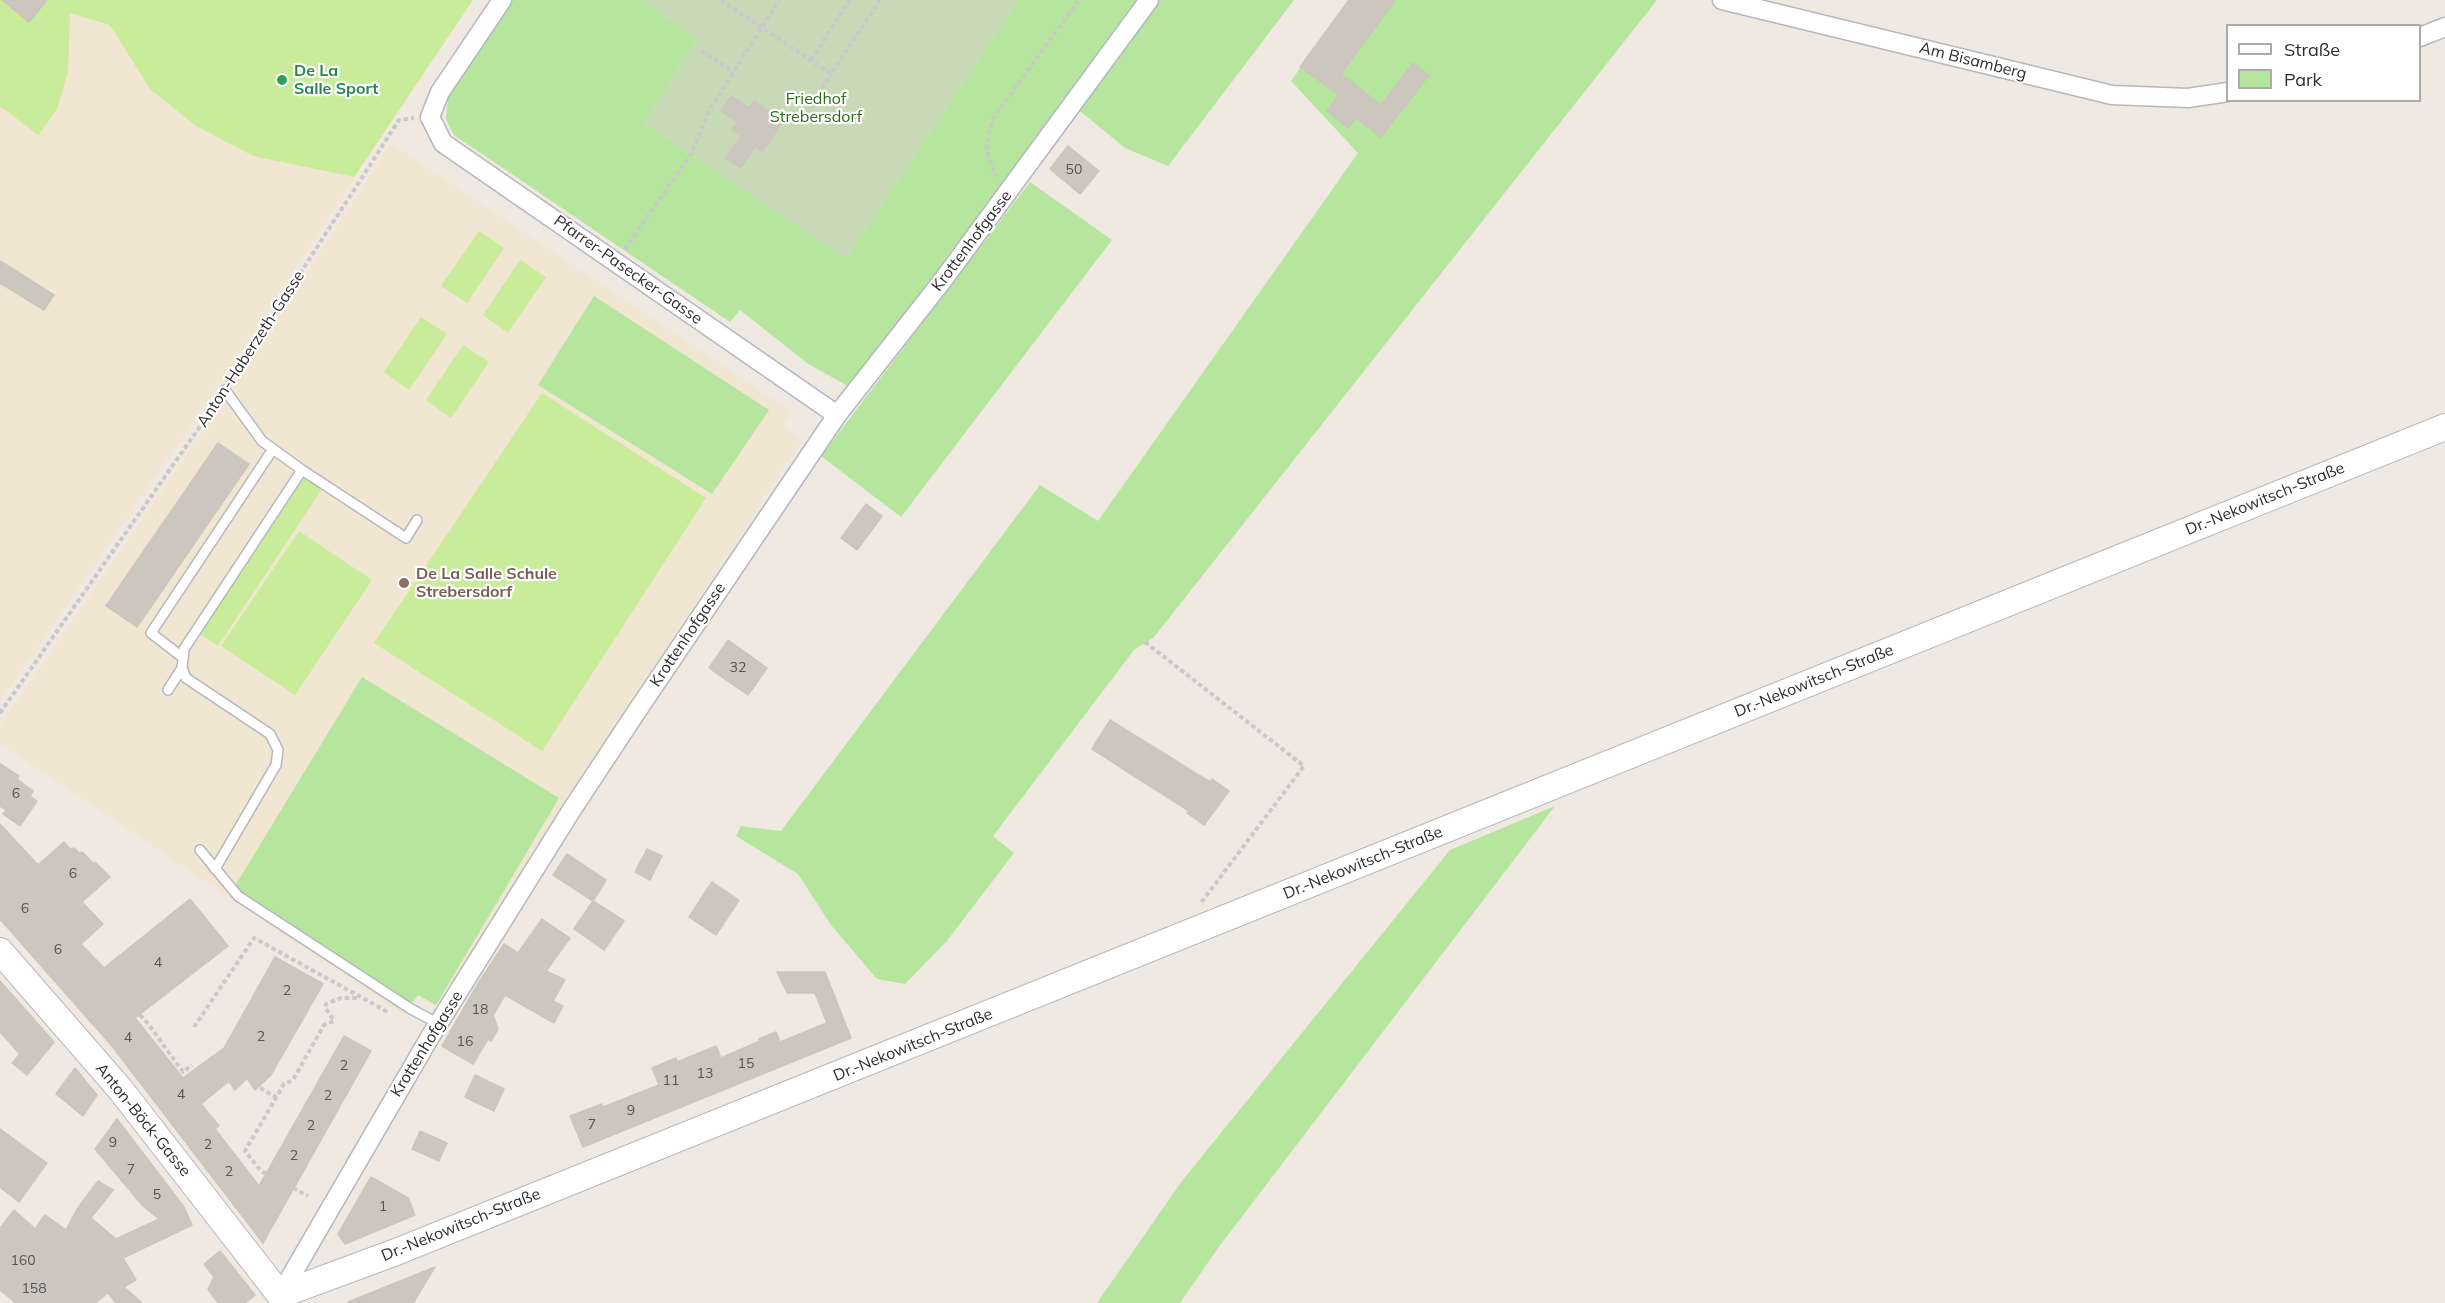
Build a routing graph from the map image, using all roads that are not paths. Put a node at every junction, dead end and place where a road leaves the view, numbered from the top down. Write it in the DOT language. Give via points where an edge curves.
graph roads {
  1 [pos="502,0"];
  2 [pos="1149,0"];
  3 [pos="1722,0"];
  4 [pos="2445,27"];
  5 [pos="2421,37"];
  6 [pos="2226,92"];
  7 [pos="225,390"];
  8 [pos="837,415"];
  9 [pos="2445,427"];
  10 [pos="273,449"];
  11 [pos="302,470"];
  12 [pos="417,520"];
  13 [pos="182,657"];
  14 [pos="182,668"];
  15 [pos="168,690"];
  16 [pos="200,850"];
  17 [pos="215,868"];
  18 [pos="0,951"];
  19 [pos="439,1024"];
  20 [pos="280,1299"];
  1 -- 8 [label="street, Pfarrer-Pasecker-Gasse" via="440,92 430,117 443,143"];
  2 -- 8 [label="street, Krottenhofgasse" via="943,280"];
  3 -- 6 [label="street, Am Bisamberg" via="2112,95 2188,98"];
  4 -- 5 [label="street"];
  7 -- 10 [label="lane" via="262,441"];
  8 -- 19 [label="street, Krottenhofgasse" via="571,812"];
  9 -- 20 [label="main road, Dr.-Nekowitsch-Straße"];
  10 -- 11 [label="lane"];
  10 -- 13 [label="lane" via="151,633"];
  11 -- 12 [label="lane" via="406,538"];
  11 -- 13 [label="lane" via="183,649"];
  13 -- 14 [label="lane"];
  14 -- 15 [label="lane"];
  14 -- 17 [label="lane" via="186,678 270,734 278,750 276,765"];
  16 -- 17 [label="lane"];
  17 -- 19 [label="lane" via="238,896"];
  18 -- 20 [label="main road, Anton-Böck-Gasse" via="120,1089"];
  19 -- 20 [label="street, Krottenhofgasse"];
}
